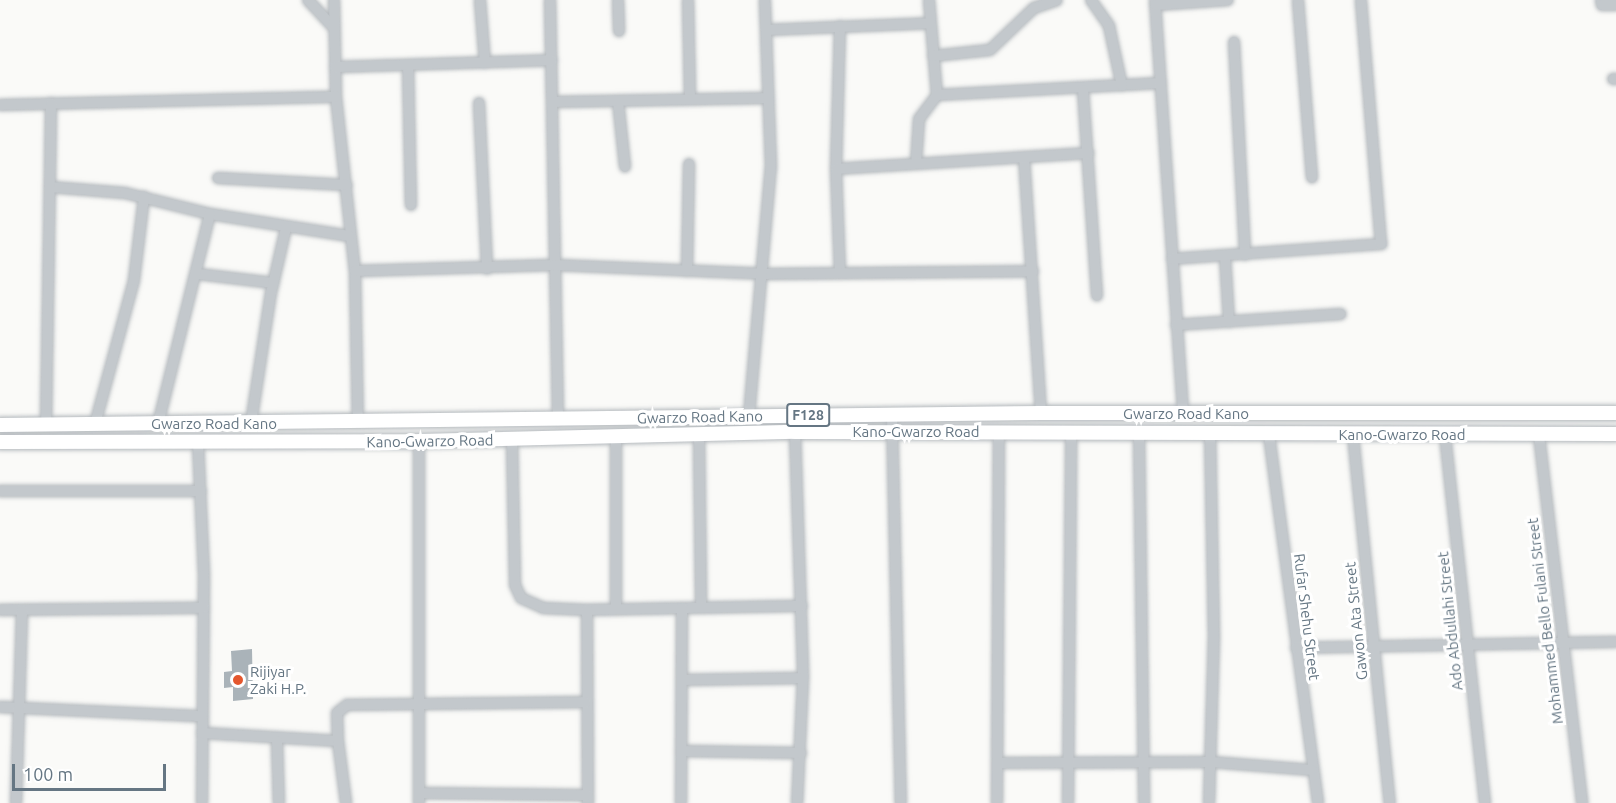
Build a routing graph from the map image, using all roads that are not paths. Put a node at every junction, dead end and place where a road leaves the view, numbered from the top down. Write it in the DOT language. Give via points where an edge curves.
graph roads {
  1 [pos="308,0"];
  2 [pos="334,0"];
  3 [pos="480,0"];
  4 [pos="550,0"];
  5 [pos="618,0"];
  6 [pos="688,0"];
  7 [pos="765,0"];
  8 [pos="929,0"];
  9 [pos="1057,0"];
  10 [pos="1091,0"];
  11 [pos="1228,0"];
  12 [pos="1298,0"];
  13 [pos="1361,0"];
  14 [pos="1601,0"];
  15 [pos="1155,2"];
  16 [pos="1616,4"];
  17 [pos="930,23"];
  18 [pos="840,26"];
  19 [pos="334,28"];
  20 [pos="619,30"];
  21 [pos="766,30"];
  22 [pos="1234,42"];
  23 [pos="933,56"];
  24 [pos="552,60"];
  25 [pos="485,63"];
  26 [pos="408,65"];
  27 [pos="335,68"];
  28 [pos="1161,83"];
  29 [pos="1122,86"];
  30 [pos="1083,90"];
  31 [pos="937,95"];
  32 [pos="336,97"];
  33 [pos="690,98"];
  34 [pos="767,98"];
  35 [pos="618,101"];
  36 [pos="553,102"];
  37 [pos="51,103"];
  38 [pos="479,103"];
  39 [pos="0,105"];
  40 [pos="1088,153"];
  41 [pos="1024,157"];
  42 [pos="689,164"];
  43 [pos="916,164"];
  44 [pos="625,167"];
  45 [pos="836,169"];
  46 [pos="1312,177"];
  47 [pos="218,178"];
  48 [pos="347,185"];
  49 [pos="50,187"];
  50 [pos="144,197"];
  51 [pos="411,205"];
  52 [pos="210,214"];
  53 [pos="286,228"];
  54 [pos="349,236"];
  55 [pos="1245,255"];
  56 [pos="1225,256"];
  57 [pos="1172,260"];
  58 [pos="554,265"];
  59 [pos="487,269"];
  60 [pos="356,271"];
  61 [pos="687,271"];
  62 [pos="1033,271"];
  63 [pos="840,273"];
  64 [pos="198,274"];
  65 [pos="765,274"];
  66 [pos="273,283"];
  67 [pos="1097,296"];
  68 [pos="1341,314"];
  69 [pos="1229,322"];
  70 [pos="1176,325"];
  71 [pos="1183,412"];
  72 [pos="1041,413"];
  73 [pos="1616,413"];
  74 [pos="892,415"];
  75 [pos="749,416"];
  76 [pos="558,421"];
  77 [pos="251,423"];
  78 [pos="358,423"];
  79 [pos="95,424"];
  80 [pos="158,424"];
  81 [pos="0,425"];
  82 [pos="46,425"];
  83 [pos="795,432"];
  84 [pos="892,432"];
  85 [pos="999,433"];
  86 [pos="699,434"];
  87 [pos="1071,434"];
  88 [pos="1139,434"];
  89 [pos="1616,434"];
  90 [pos="1269,435"];
  91 [pos="1353,435"];
  92 [pos="1445,435"];
  93 [pos="1539,435"];
  94 [pos="1210,436"];
  95 [pos="616,437"];
  96 [pos="512,439"];
  97 [pos="419,441"];
  98 [pos="0,442"];
  99 [pos="198,443"];
  100 [pos="201,491"];
  101 [pos="0,492"];
  102 [pos="802,606"];
  103 [pos="701,607"];
  104 [pos="204,608"];
  105 [pos="682,608"];
  106 [pos="616,609"];
  107 [pos="0,610"];
  108 [pos="22,610"];
  109 [pos="587,610"];
  110 [pos="1616,642"];
  111 [pos="1468,644"];
  112 [pos="1564,644"];
  113 [pos="1373,646"];
  114 [pos="1296,648"];
  115 [pos="803,678"];
  116 [pos="682,680"];
  117 [pos="422,700"];
  118 [pos="586,702"];
  119 [pos="0,707"];
  120 [pos="17,707"];
  121 [pos="202,716"];
  122 [pos="202,733"];
  123 [pos="277,741"];
  124 [pos="338,741"];
  125 [pos="681,751"];
  126 [pos="801,753"];
  127 [pos="1069,761"];
  128 [pos="1145,762"];
  129 [pos="1211,762"];
  130 [pos="998,763"];
  131 [pos="1311,770"];
  132 [pos="419,798"];
  133 [pos="588,799"];
  134 [pos="16,803"];
  135 [pos="202,803"];
  136 [pos="279,803"];
  137 [pos="346,803"];
  138 [pos="681,803"];
  139 [pos="797,803"];
  140 [pos="901,803"];
  141 [pos="997,803"];
  142 [pos="1068,803"];
  143 [pos="1144,803"];
  144 [pos="1209,803"];
  145 [pos="1318,803"];
  146 [pos="1390,803"];
  147 [pos="1485,803"];
  148 [pos="1582,803"];
  1 -- 19 [label="street"];
  2 -- 19 [label="street"];
  3 -- 25 [label="street"];
  4 -- 24 [label="street"];
  5 -- 20 [label="street"];
  6 -- 33 [label="street"];
  7 -- 21 [label="street"];
  8 -- 17 [label="street"];
  9 -- 23 [label="street" via="1034,8 990,50"];
  10 -- 29 [label="street" via="1109,26"];
  11 -- 15 [label="street"];
  12 -- 46 [label="street"];
  13 -- 55 [label="street" via="1381,244"];
  14 -- 16 [label="street" via="1602,5"];
  15 -- 28 [label="street"];
  17 -- 18 [label="street"];
  17 -- 23 [label="street"];
  18 -- 21 [label="street"];
  18 -- 45 [label="street"];
  19 -- 27 [label="street"];
  21 -- 34 [label="street"];
  22 -- 55 [label="street"];
  23 -- 31 [label="street"];
  24 -- 25 [label="street"];
  24 -- 36 [label="street"];
  25 -- 26 [label="street"];
  26 -- 27 [label="street"];
  26 -- 51 [label="street"];
  27 -- 32 [label="street"];
  28 -- 29 [label="street"];
  28 -- 57 [label="street"];
  29 -- 30 [label="street"];
  30 -- 31 [label="street"];
  30 -- 40 [label="street"];
  31 -- 43 [label="street" via="919,119"];
  32 -- 37 [label="street"];
  32 -- 48 [label="street"];
  33 -- 34 [label="street"];
  33 -- 35 [label="street"];
  34 -- 65 [label="street" via="771,166"];
  35 -- 36 [label="street"];
  35 -- 44 [label="street"];
  36 -- 58 [label="street"];
  37 -- 39 [label="street"];
  37 -- 49 [label="street"];
  38 -- 59 [label="street"];
  40 -- 41 [label="street"];
  40 -- 67 [label="street"];
  41 -- 43 [label="street"];
  41 -- 62 [label="street"];
  42 -- 61 [label="street"];
  43 -- 45 [label="street"];
  45 -- 63 [label="street"];
  47 -- 48 [label="street"];
  48 -- 54 [label="street"];
  49 -- 50 [label="street"];
  49 -- 82 [label="street"];
  50 -- 52 [label="street"];
  50 -- 79 [label="street" via="134,280"];
  52 -- 53 [label="street"];
  52 -- 64 [label="street"];
  53 -- 54 [label="street"];
  53 -- 66 [label="street"];
  54 -- 60 [label="street"];
  55 -- 56 [label="street"];
  56 -- 57 [label="street"];
  56 -- 69 [label="street"];
  57 -- 70 [label="street"];
  58 -- 59 [label="street"];
  58 -- 61 [label="street"];
  58 -- 76 [label="street"];
  59 -- 60 [label="street"];
  60 -- 78 [label="street"];
  61 -- 65 [label="street"];
  62 -- 63 [label="street"];
  62 -- 72 [label="street"];
  63 -- 65 [label="street"];
  64 -- 66 [label="street"];
  64 -- 80 [label="street"];
  65 -- 75 [label="street"];
  66 -- 77 [label="street"];
  68 -- 69 [label="street"];
  69 -- 70 [label="street"];
  70 -- 71 [label="street"];
  71 -- 72 [label="main road, Gwarzo Road Kano / F128"];
  71 -- 73 [label="main road, Gwarzo Road Kano / F128"];
  72 -- 74 [label="main road, Gwarzo Road Kano / F128"];
  74 -- 75 [label="main road, Gwarzo Road Kano / F128"];
  74 -- 84 [label="street"];
  75 -- 76 [label="main road, Gwarzo Road Kano / F128"];
  76 -- 78 [label="main road, Gwarzo Road Kano / F128"];
  77 -- 78 [label="main road, Gwarzo Road Kano / F128"];
  77 -- 80 [label="main road, Gwarzo Road Kano / F128"];
  79 -- 80 [label="main road, Gwarzo Road Kano / F128"];
  79 -- 82 [label="main road, Gwarzo Road Kano / F128"];
  81 -- 82 [label="main road, Gwarzo Road Kano / F128"];
  83 -- 84 [label="main road, Kano-Gwarzo Road / F128"];
  83 -- 86 [label="main road, Kano-Gwarzo Road / F128"];
  83 -- 102 [label="street"];
  84 -- 85 [label="main road, Kano-Gwarzo Road / F128"];
  84 -- 140 [label="street"];
  85 -- 87 [label="main road, Kano-Gwarzo Road / F128"];
  85 -- 130 [label="street"];
  86 -- 95 [label="main road, Kano-Gwarzo Road / F128"];
  86 -- 103 [label="street"];
  87 -- 88 [label="main road, Kano-Gwarzo Road / F128"];
  87 -- 127 [label="street"];
  88 -- 94 [label="main road, Kano-Gwarzo Road / F128"];
  88 -- 128 [label="street"];
  89 -- 93 [label="main road, Kano-Gwarzo Road / F128"];
  90 -- 91 [label="main road, Kano-Gwarzo Road / F128"];
  90 -- 94 [label="main road, Kano-Gwarzo Road / F128"];
  90 -- 114 [label="street, Rufar Shehu Street"];
  91 -- 92 [label="main road, Kano-Gwarzo Road / F128"];
  91 -- 113 [label="street, Gawon Ata Street"];
  92 -- 93 [label="main road, Kano-Gwarzo Road / F128"];
  92 -- 111 [label="street, Ado Abdullahi Street"];
  93 -- 112 [label="street, Mohammed Bello Fulani Street"];
  94 -- 129 [label="street"];
  95 -- 96 [label="main road, Kano-Gwarzo Road / F128"];
  95 -- 106 [label="street"];
  96 -- 97 [label="main road, Kano-Gwarzo Road / F128"];
  96 -- 109 [label="street" via="515,585 521,598 543,608"];
  97 -- 99 [label="main road, Kano-Gwarzo Road / F128"];
  97 -- 117 [label="street"];
  98 -- 99 [label="main road, Kano-Gwarzo Road / F128"];
  99 -- 100 [label="street"];
  100 -- 101 [label="street"];
  100 -- 104 [label="street"];
  102 -- 103 [label="street"];
  102 -- 115 [label="street"];
  103 -- 105 [label="street"];
  104 -- 108 [label="street"];
  104 -- 121 [label="street"];
  105 -- 106 [label="street"];
  105 -- 116 [label="street"];
  106 -- 109 [label="street"];
  107 -- 108 [label="street"];
  108 -- 120 [label="street"];
  109 -- 118 [label="street"];
  110 -- 112 [label="street"];
  111 -- 112 [label="street"];
  111 -- 113 [label="street"];
  111 -- 147 [label="street, Ado Abdullahi Street"];
  112 -- 148 [label="street, Mohammed Bello Fulani Street"];
  113 -- 114 [label="street"];
  113 -- 146 [label="street, Gawon Ata Street"];
  114 -- 131 [label="street, Rufar Shehu Street"];
  115 -- 116 [label="street"];
  115 -- 126 [label="street"];
  116 -- 125 [label="street"];
  117 -- 118 [label="street"];
  117 -- 124 [label="street" via="340,708"];
  117 -- 132 [label="street"];
  118 -- 133 [label="street"];
  119 -- 120 [label="street"];
  120 -- 121 [label="street"];
  120 -- 134 [label="street"];
  121 -- 122 [label="street"];
  122 -- 123 [label="street"];
  122 -- 135 [label="street"];
  123 -- 124 [label="street"];
  123 -- 136 [label="street"];
  124 -- 137 [label="street"];
  125 -- 126 [label="street"];
  125 -- 138 [label="street"];
  126 -- 139 [label="street"];
  127 -- 128 [label="street"];
  127 -- 130 [label="street"];
  127 -- 142 [label="street"];
  128 -- 129 [label="street"];
  128 -- 143 [label="street"];
  129 -- 131 [label="street"];
  129 -- 144 [label="street"];
  130 -- 141 [label="street"];
  131 -- 145 [label="street, Rufar Shehu Street"];
  132 -- 133 [label="street"];
}
